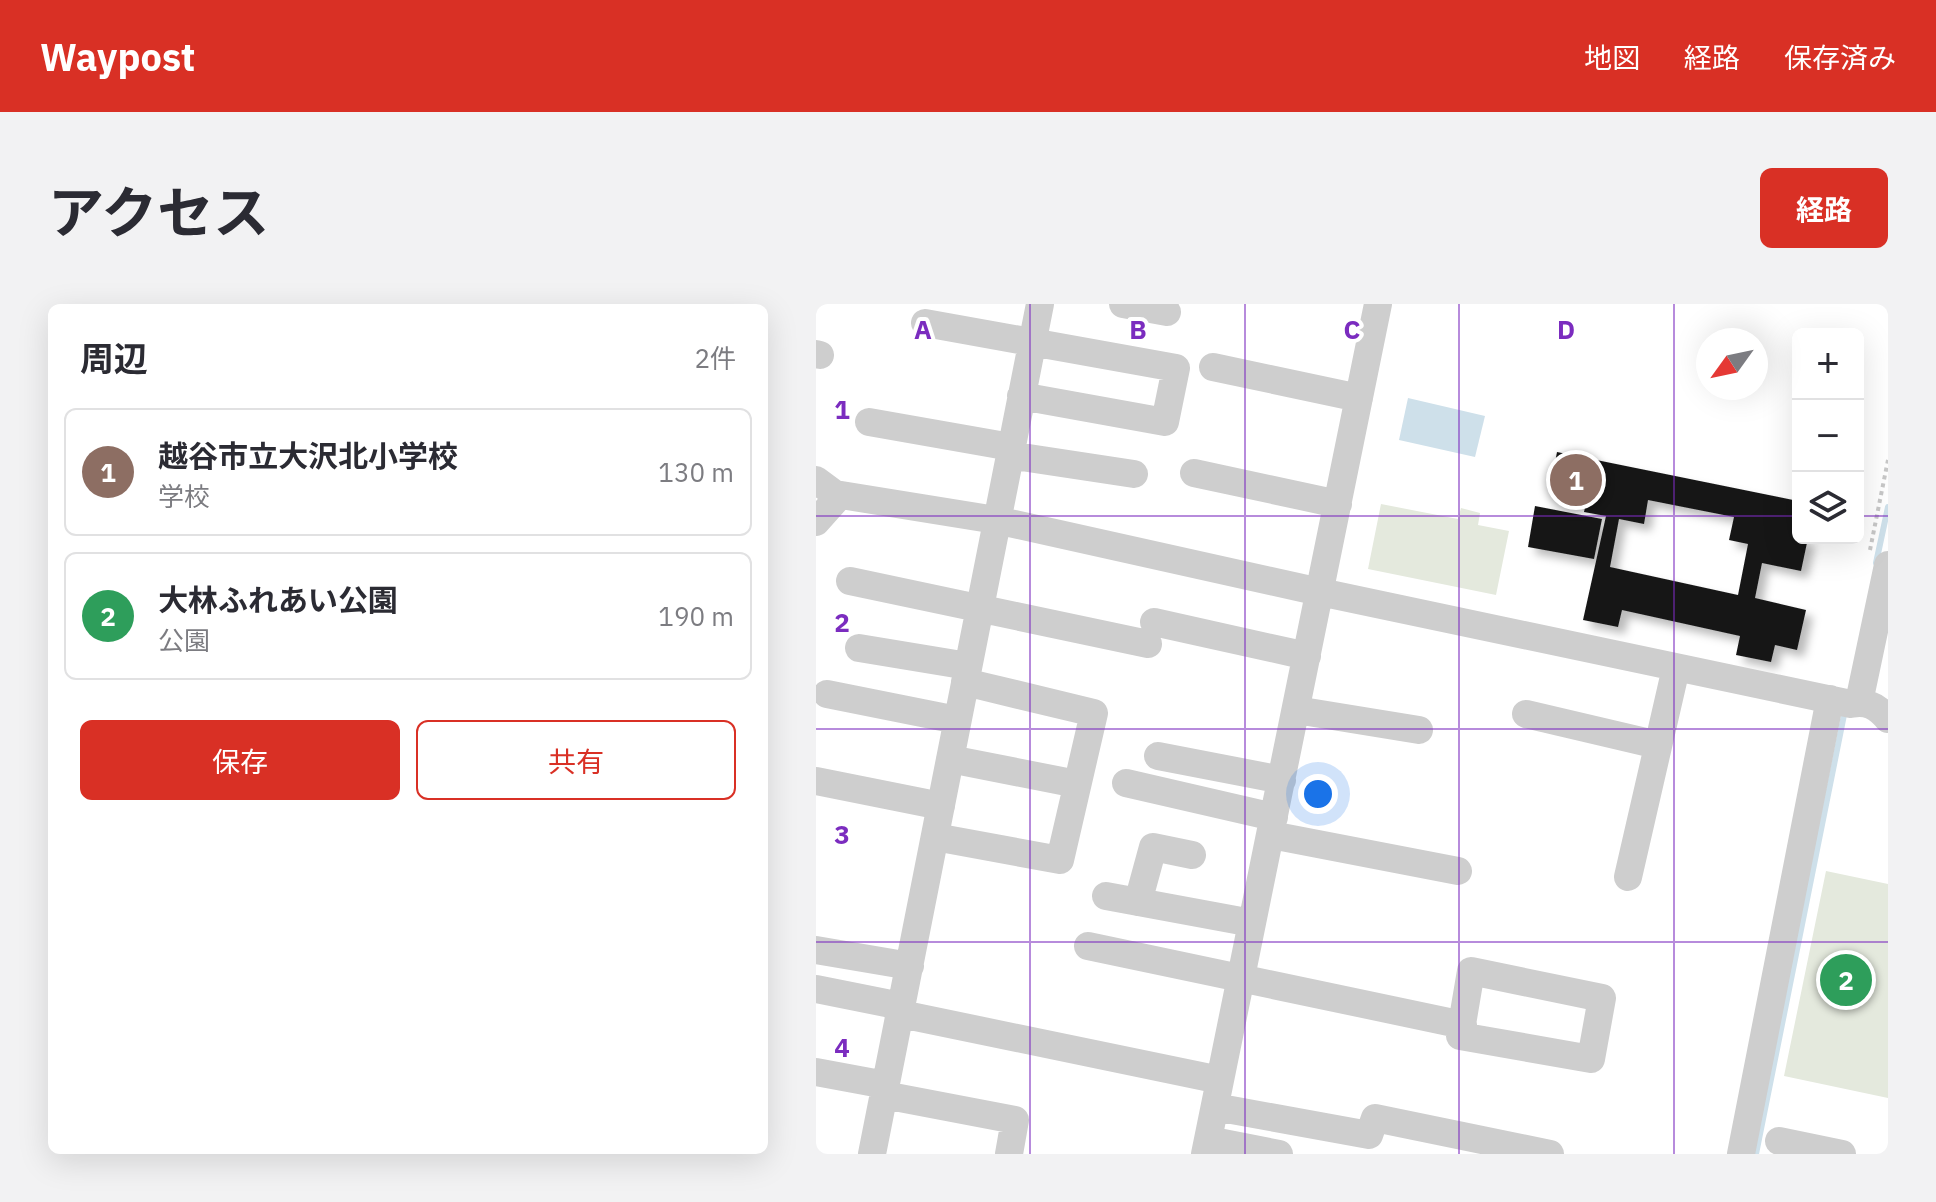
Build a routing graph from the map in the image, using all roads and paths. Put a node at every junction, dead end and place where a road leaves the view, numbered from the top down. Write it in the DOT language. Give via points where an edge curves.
graph roads {
  1 [pos="1040,304"];
  2 [pos="1123,304"];
  3 [pos="1378,304"];
  4 [pos="1167,312"];
  5 [pos="925,323"];
  6 [pos="1032,341"];
  7 [pos="1213,367"];
  8 [pos="1021,396"];
  9 [pos="1359,398"];
  10 [pos="869,422"];
  11 [pos="1010,451"];
  12 [pos="1194,473"];
  13 [pos="1134,474"];
  14 [pos="828,488"];
  15 [pos="1338,504"];
  16 [pos="996,520"];
  17 [pos="816,522"];
  18 [pos="1888,565"];
  19 [pos="850,581"];
  20 [pos="1320,592"];
  21 [pos="1885,593"];
  22 [pos="979,609"];
  23 [pos="859,648"];
  24 [pos="1307,656"];
  25 [pos="1676,668"];
  26 [pos="966,674"];
  27 [pos="827,694"];
  28 [pos="1830,699"];
  29 [pos="1878,709"];
  30 [pos="1296,710"];
  31 [pos="1526,714"];
  32 [pos="957,720"];
  33 [pos="1419,730"];
  34 [pos="1658,745"];
  35 [pos="1158,756"];
  36 [pos="950,759"];
  37 [pos="1282,780"];
  38 [pos="816,781"];
  39 [pos="1126,783"];
  40 [pos="1077,784"];
  41 [pos="941,806"];
  42 [pos="1272,826"];
  43 [pos="935,837"];
  44 [pos="1192,855"];
  45 [pos="1458,871"];
  46 [pos="1628,877"];
  47 [pos="1106,896"];
  48 [pos="1138,902"];
  49 [pos="1252,923"];
  50 [pos="1088,946"];
  51 [pos="816,950"];
  52 [pos="910,966"];
  53 [pos="1241,977"];
  54 [pos="816,989"];
  55 [pos="901,1014"];
  56 [pos="1463,1025"];
  57 [pos="816,1072"];
  58 [pos="885,1090"];
  59 [pos="1218,1093"];
  60 [pos="1779,1141"];
  61 [pos="1207,1147"];
  62 [pos="872,1154"];
  63 [pos="1009,1154"];
  64 [pos="1279,1154"];
  65 [pos="1550,1154"];
  66 [pos="1741,1154"];
  67 [pos="1842,1154"];
  1 -- 6 [label="street"];
  2 -- 4 [label="street"];
  3 -- 9 [label="street"];
  5 -- 6 [label="street"];
  6 -- 8 [label="street"];
  6 -- 8 [label="street" via="1176,368 1165,422"];
  7 -- 9 [label="street"];
  8 -- 11 [label="street"];
  9 -- 15 [label="street"];
  10 -- 11 [label="street"];
  11 -- 13 [label="street"];
  11 -- 16 [label="street"];
  12 -- 15 [label="street"];
  14 -- 16 [label="street"];
  14 -- 17 [label="street"];
  15 -- 20 [label="street"];
  16 -- 20 [label="street"];
  16 -- 22 [label="street"];
  18 -- 21 [label="street"];
  19 -- 22 [label="street"];
  20 -- 24 [label="street"];
  20 -- 25 [label="street"];
  21 -- 29 [label="street"];
  22 -- 24 [label="street"];
  22 -- 26 [label="street"];
  23 -- 26 [label="street"];
  24 -- 30 [label="street"];
  25 -- 28 [label="street"];
  25 -- 34 [label="street"];
  26 -- 32 [label="street"];
  26 -- 40 [label="street" via="1094,713"];
  27 -- 32 [label="street"];
  28 -- 29 [label="street"];
  28 -- 66 [label="street"];
  30 -- 33 [label="street"];
  30 -- 37 [label="street"];
  31 -- 34 [label="street"];
  32 -- 36 [label="street"];
  34 -- 46 [label="street"];
  35 -- 37 [label="street"];
  36 -- 40 [label="street"];
  36 -- 41 [label="street"];
  37 -- 42 [label="street"];
  38 -- 41 [label="street"];
  39 -- 42 [label="street"];
  40 -- 43 [label="street" via="1060,860"];
  41 -- 43 [label="street"];
  42 -- 45 [label="street"];
  42 -- 49 [label="street"];
  43 -- 52 [label="street"];
  44 -- 48 [label="street" via="1153,847"];
  47 -- 48 [label="street"];
  48 -- 49 [label="street"];
  49 -- 53 [label="street"];
  50 -- 53 [label="street"];
  51 -- 52 [label="street"];
  52 -- 55 [label="street"];
  53 -- 56 [label="street"];
  53 -- 59 [label="street"];
  54 -- 55 [label="street" via="891,1004"];
  55 -- 58 [label="street"];
  55 -- 59 [label="street"];
  56 -- 56 [label="street" via="1471,971 1602,998 1591,1059 1460,1036"];
  57 -- 58 [label="street"];
  58 -- 62 [label="street"];
  58 -- 63 [label="street" via="1015,1120"];
  59 -- 61 [label="street"];
  59 -- 65 [label="street" via="1369,1135 1375,1118"];
  60 -- 67 [label="street"];
  61 -- 64 [label="street"];
}
